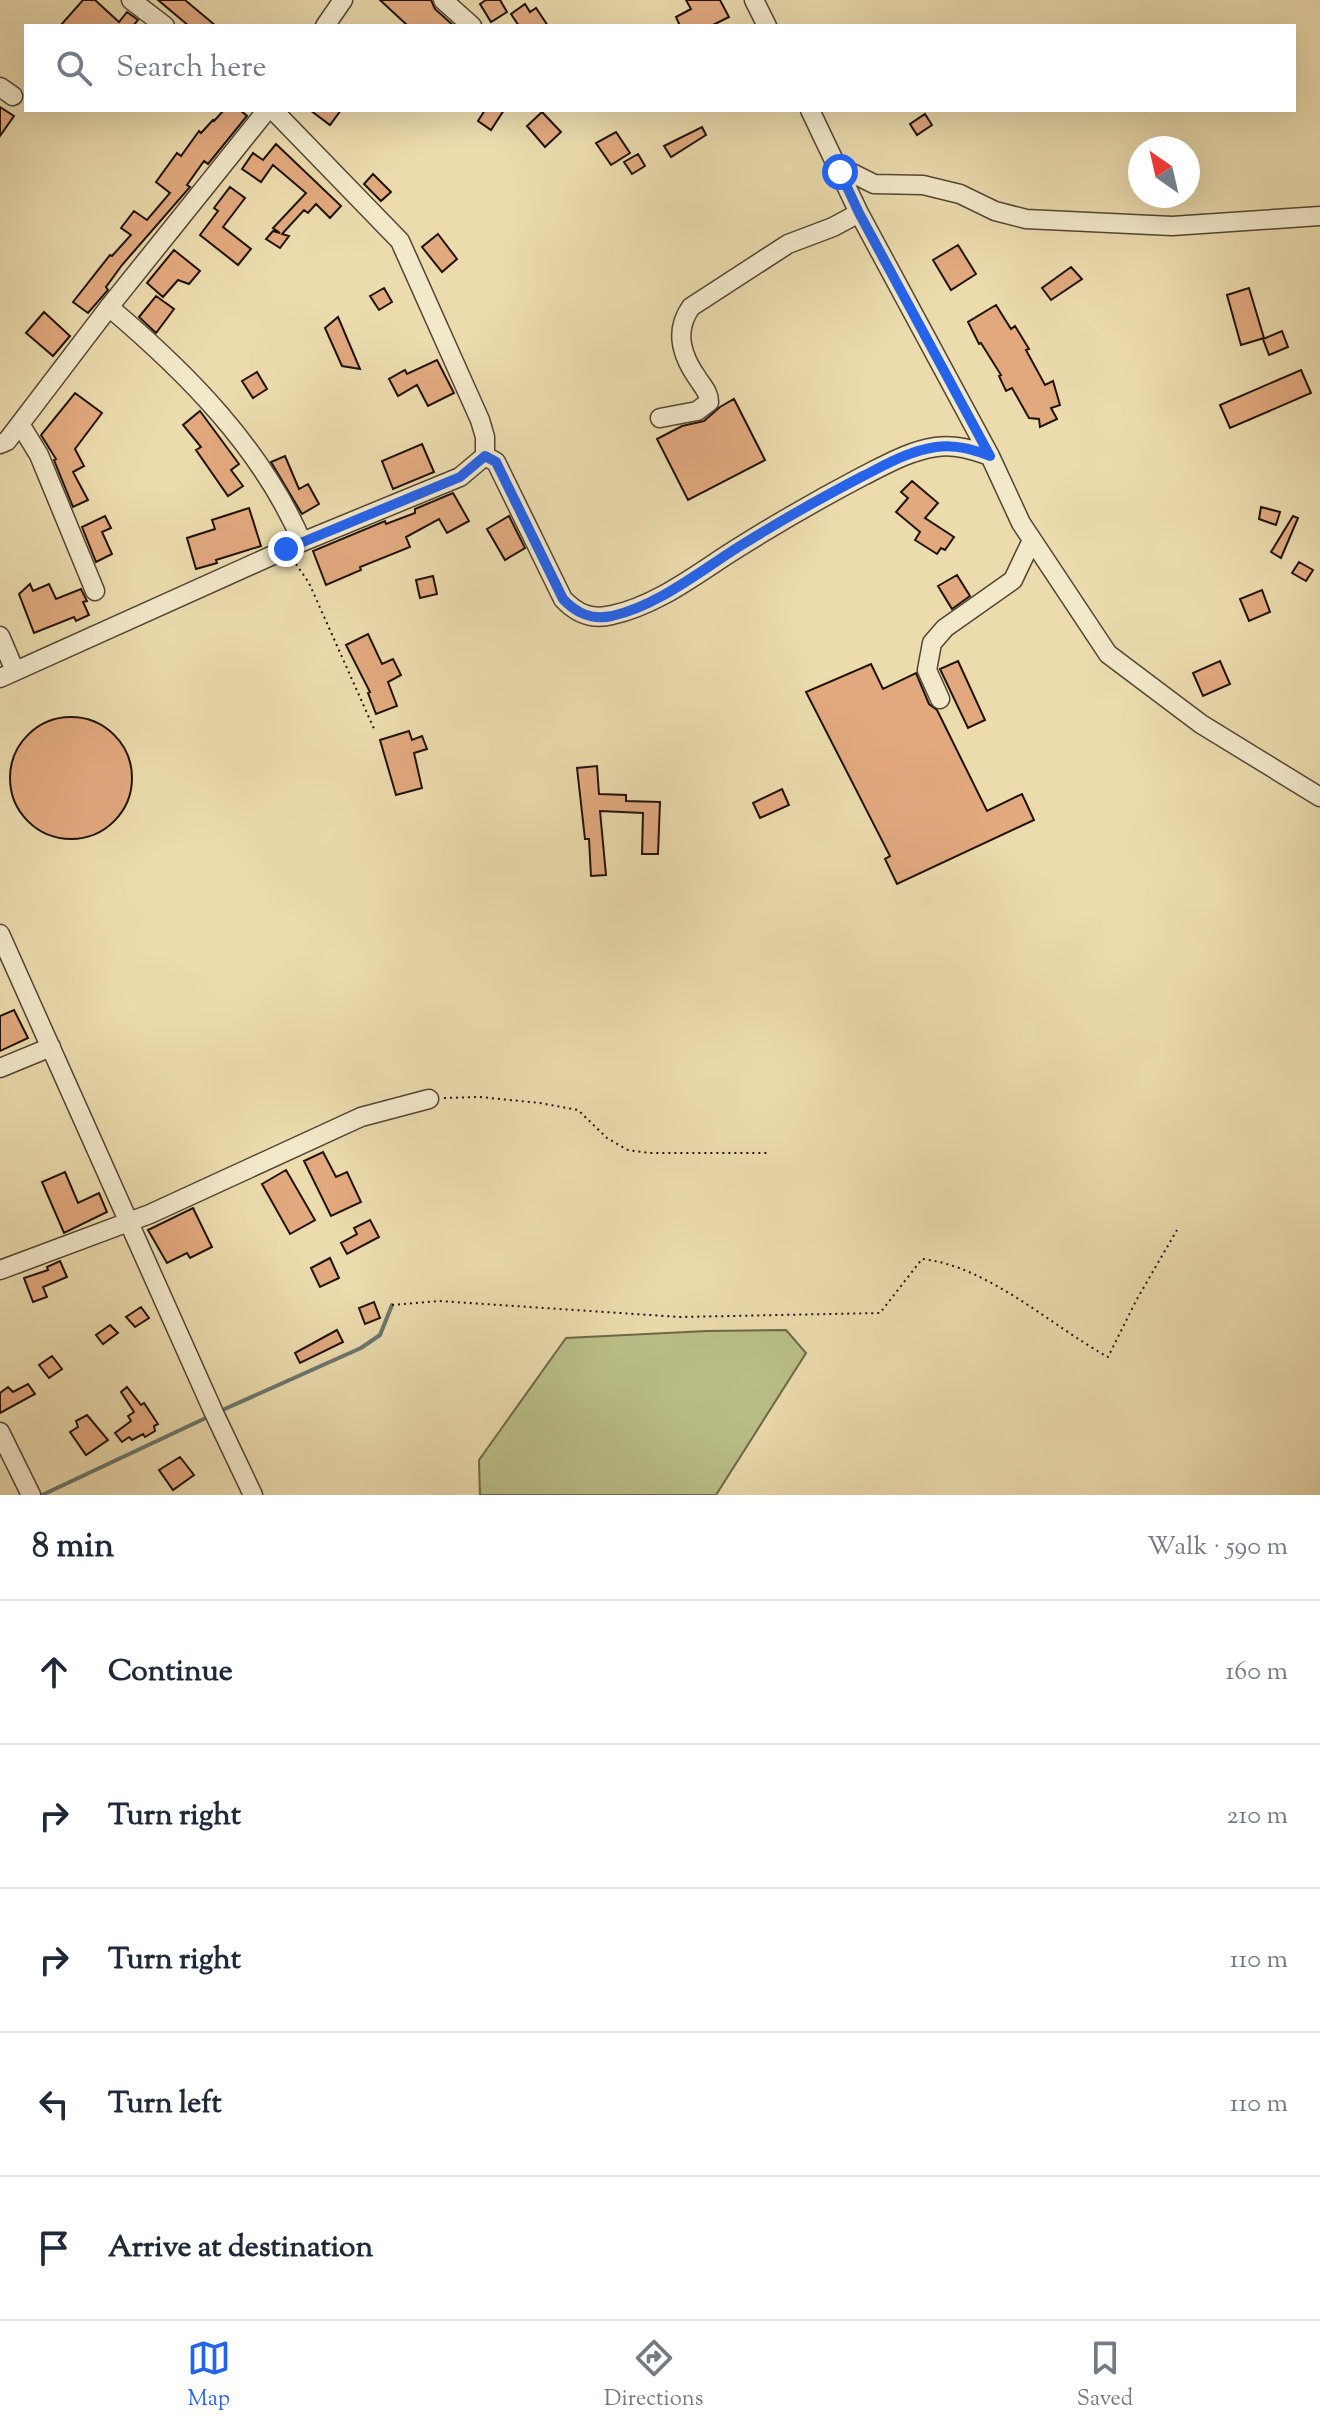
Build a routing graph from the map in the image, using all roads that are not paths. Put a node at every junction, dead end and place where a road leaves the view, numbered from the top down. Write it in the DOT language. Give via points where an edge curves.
graph roads {
  1 [pos="131,0"];
  2 [pos="343,0"];
  3 [pos="443,0"];
  4 [pos="754,0"];
  5 [pos="162,24"];
  6 [pos="326,24"];
  7 [pos="470,24"];
  8 [pos="766,24"];
  9 [pos="265,112"];
  10 [pos="275,112"];
  11 [pos="811,112"];
  12 [pos="840,172"];
  13 [pos="859,213"];
  14 [pos="1320,216"];
  15 [pos="109,307"];
  16 [pos="660,418"];
  17 [pos="20,424"];
  18 [pos="0,444"];
  19 [pos="485,456"];
  20 [pos="990,456"];
  21 [pos="1032,540"];
  22 [pos="294,546"];
  23 [pos="95,591"];
  24 [pos="0,636"];
  25 [pos="7,674"];
  26 [pos="940,699"];
  27 [pos="1320,797"];
  28 [pos="0,934"];
  29 [pos="51,1047"];
  30 [pos="0,1068"];
  31 [pos="429,1099"];
  32 [pos="129,1220"];
  33 [pos="0,1270"];
  34 [pos="0,1432"];
  35 [pos="31,1495"];
  36 [pos="253,1495"];
  1 -- 5 [label="street"];
  2 -- 6 [label="street"];
  3 -- 7 [label="street"];
  4 -- 8 [label="street"];
  9 -- 15 [label="street"];
  10 -- 19 [label="street" via="400,241 480,420"];
  11 -- 12 [label="street"];
  12 -- 13 [label="street"];
  12 -- 14 [label="street" via="874,184 923,185 960,194 1026,219 1172,226"];
  13 -- 16 [label="street" via="788,244 691,307 683,318 683,351 709,402 697,411"];
  13 -- 20 [label="street"];
  15 -- 17 [label="street"];
  15 -- 22 [label="street" via="223,419 274,486"];
  17 -- 18 [label="street"];
  17 -- 23 [label="street" via="39,455"];
  19 -- 20 [label="street" via="496,462 563,599 587,616 609,616 663,595 798,509 905,455 938,447 969,448"];
  19 -- 22 [label="street" via="460,477"];
  20 -- 21 [label="street"];
  21 -- 26 [label="street" via="1013,580 932,643 927,670"];
  21 -- 27 [label="street" via="1108,654 1201,724"];
  22 -- 25 [label="street"];
  24 -- 25 [label="street"];
  28 -- 29 [label="street"];
  29 -- 30 [label="street"];
  29 -- 32 [label="street"];
  31 -- 32 [label="street" via="361,1117 212,1188"];
  32 -- 33 [label="street"];
  32 -- 36 [label="street"];
  34 -- 35 [label="street"];
}
